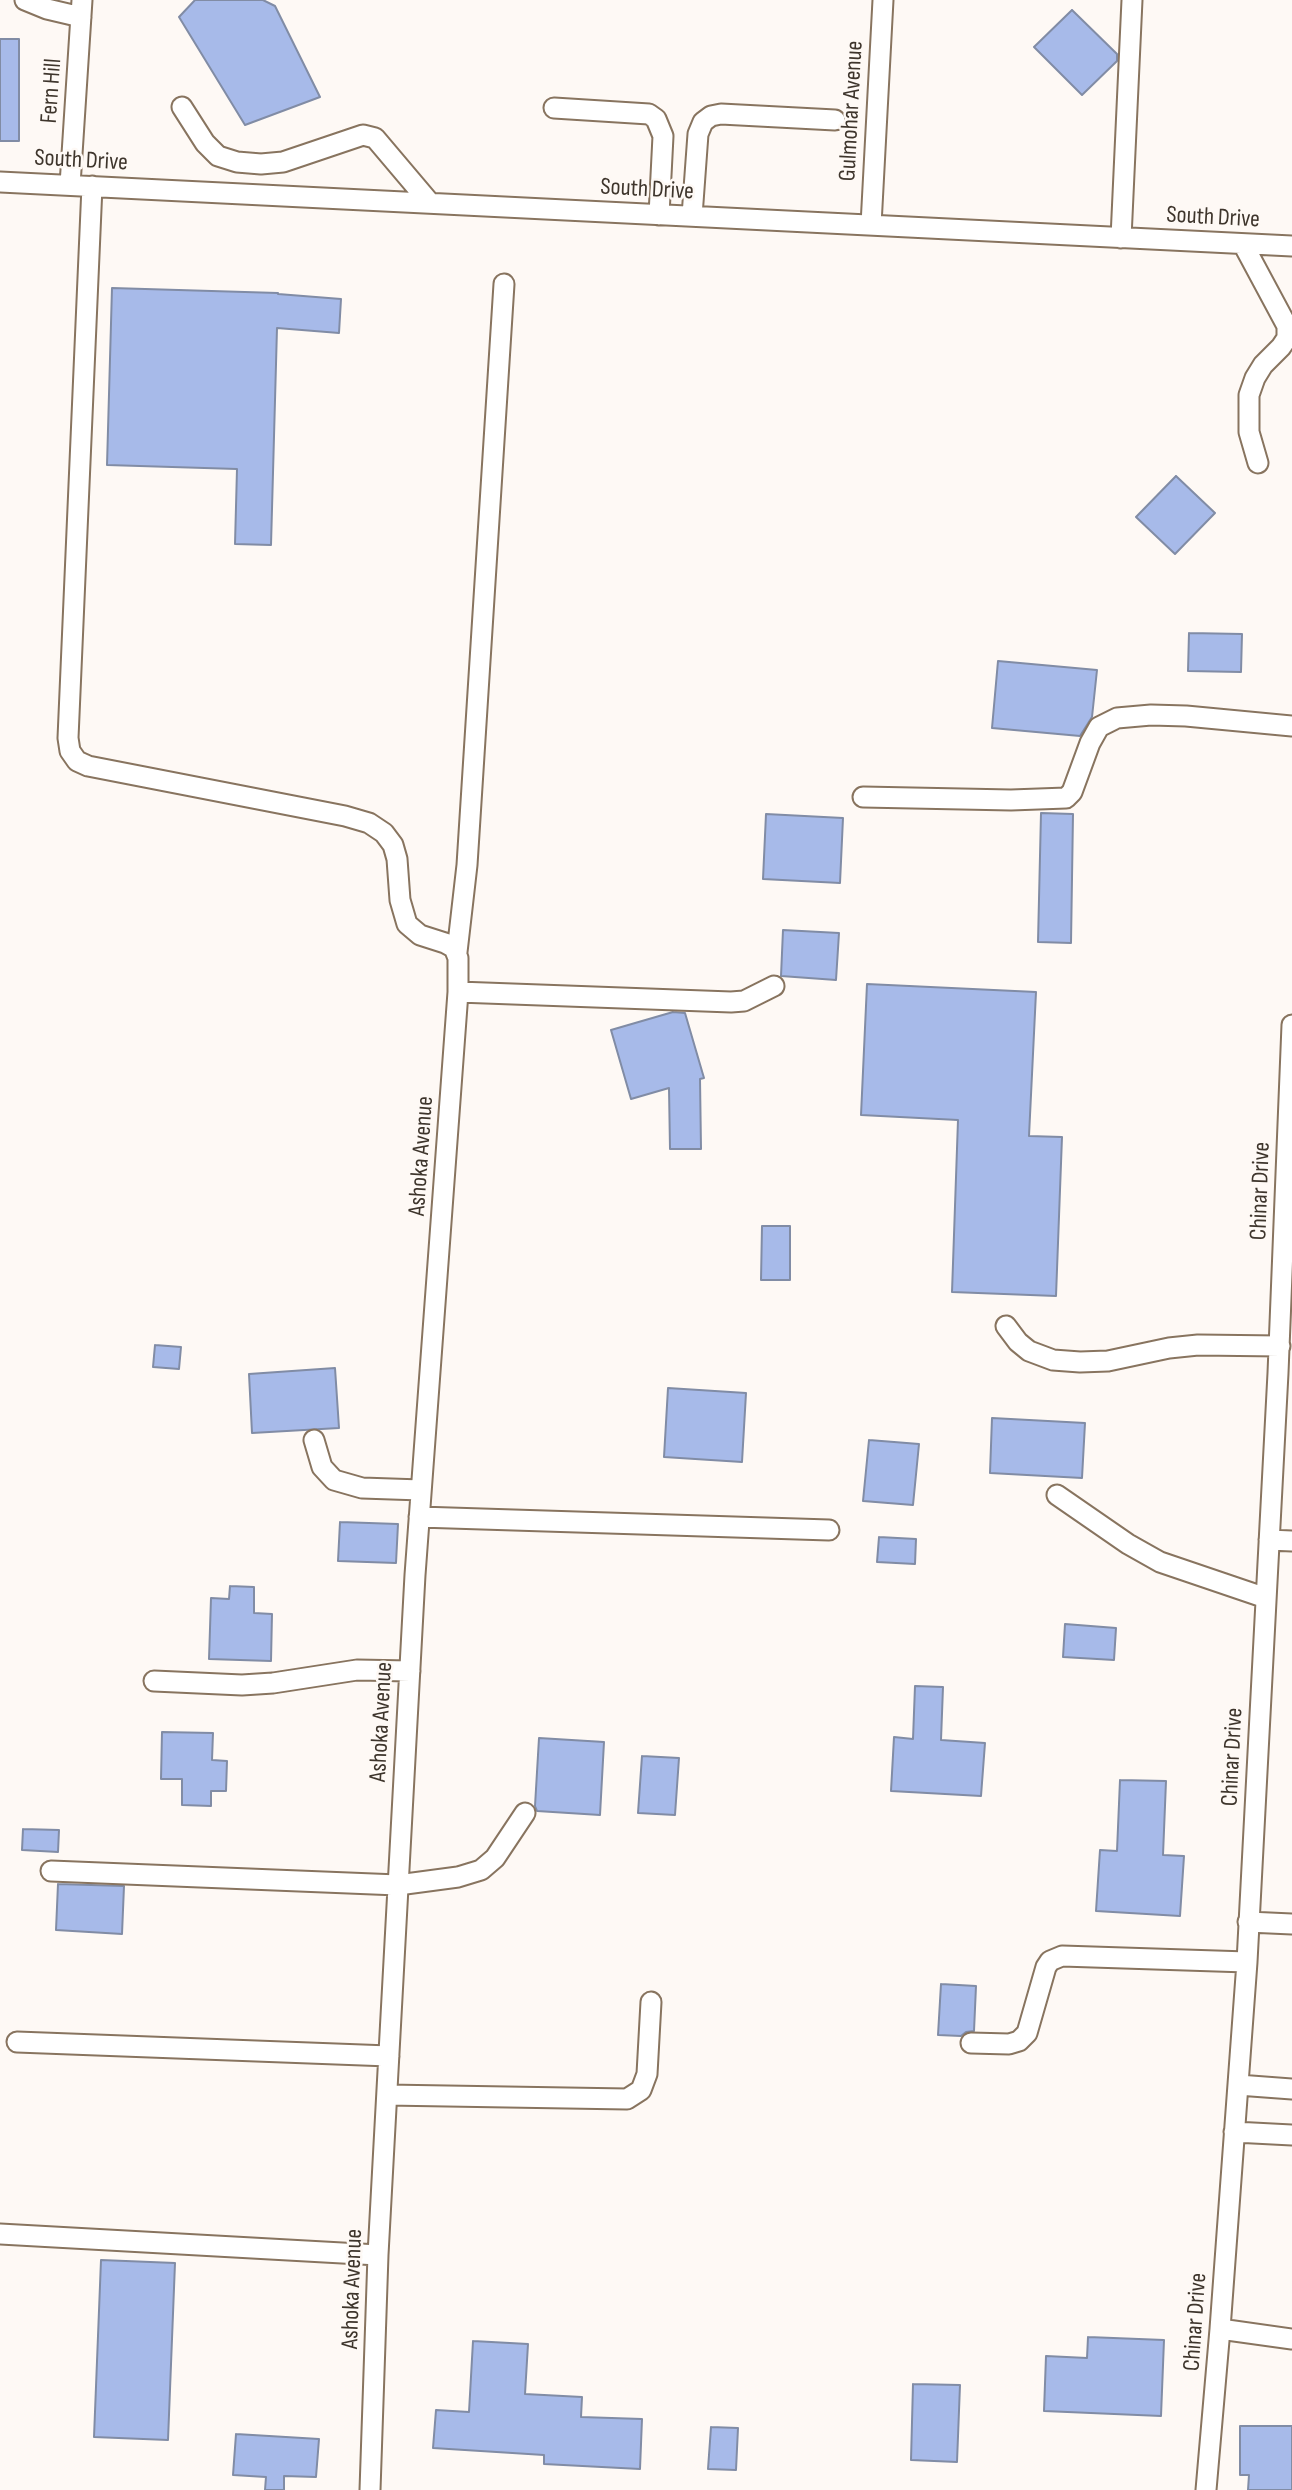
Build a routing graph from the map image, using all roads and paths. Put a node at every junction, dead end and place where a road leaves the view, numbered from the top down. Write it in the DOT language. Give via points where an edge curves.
graph roads {
  1 [pos="25,0"];
  2 [pos="883,0"];
  3 [pos="1132,0"];
  4 [pos="81,8"];
  5 [pos="182,107"];
  6 [pos="554,108"];
  7 [pos="835,120"];
  8 [pos="0,182"];
  9 [pos="70,185"];
  10 [pos="92,187"];
  11 [pos="430,203"];
  12 [pos="659,215"];
  13 [pos="692,216"];
  14 [pos="871,225"];
  15 [pos="1121,238"];
  16 [pos="1243,244"];
  17 [pos="1292,246"];
  18 [pos="503,284"];
  19 [pos="1258,463"];
  20 [pos="1292,726"];
  21 [pos="863,797"];
  22 [pos="458,955"];
  23 [pos="774,986"];
  24 [pos="458,992"];
  25 [pos="1292,1025"];
  26 [pos="1289,1187"];
  27 [pos="1006,1326"];
  28 [pos="1280,1346"];
  29 [pos="314,1440"];
  30 [pos="421,1490"];
  31 [pos="1057,1496"];
  32 [pos="419,1517"];
  33 [pos="829,1530"];
  34 [pos="1269,1540"];
  35 [pos="1292,1541"];
  36 [pos="1266,1598"];
  37 [pos="410,1671"];
  38 [pos="153,1681"];
  39 [pos="525,1813"];
  40 [pos="51,1871"];
  41 [pos="398,1885"];
  42 [pos="1248,1922"];
  43 [pos="1292,1924"];
  44 [pos="1247,1962"];
  45 [pos="651,2002"];
  46 [pos="17,2042"];
  47 [pos="971,2043"];
  48 [pos="389,2056"];
  49 [pos="1238,2085"];
  50 [pos="1292,2089"];
  51 [pos="387,2095"];
  52 [pos="1234,2132"];
  53 [pos="1292,2136"];
  54 [pos="0,2234"];
  55 [pos="378,2255"];
  56 [pos="1220,2329"];
  57 [pos="1292,2339"];
  58 [pos="370,2490"];
  59 [pos="1206,2490"];
  1 -- 4 [label="street" via="47,9"];
  2 -- 14 [label="street, Gulmohar Avenue"];
  3 -- 15 [label="street"];
  4 -- 9 [label="street, Fern Hill"];
  5 -- 11 [label="street" via="218,156 237,162 283,162 363,135 375,138"];
  6 -- 12 [label="street" via="649,114 656,119 663,136"];
  7 -- 13 [label="street" via="711,116 698,134"];
  8 -- 9 [label="street, South Drive"];
  9 -- 10 [label="street, South Drive"];
  10 -- 11 [label="street, South Drive"];
  10 -- 22 [label="street" via="70,751 88,766 369,824 393,845 407,924 420,935 445,943"];
  11 -- 12 [label="street, South Drive"];
  12 -- 13 [label="street, South Drive"];
  13 -- 14 [label="street, South Drive"];
  14 -- 15 [label="street, South Drive"];
  15 -- 16 [label="street, South Drive"];
  16 -- 17 [label="street, South Drive"];
  16 -- 19 [label="street" via="1287,326 1287,338 1263,365 1249,395 1249,432"];
  18 -- 22 [label="street, Ashoka Avenue"];
  20 -- 21 [label="street" via="1186,716 1117,718 1099,727 1066,798"];
  22 -- 24 [label="street, Ashoka Avenue"];
  23 -- 24 [label="street" via="744,1001 731,1002"];
  24 -- 30 [label="street, Ashoka Avenue"];
  25 -- 26 [label="street, Chinar Drive"];
  26 -- 28 [label="street, Chinar Drive"];
  27 -- 28 [label="street" via="1029,1350 1053,1360 1080,1363 1198,1345"];
  28 -- 34 [label="street, Chinar Drive"];
  29 -- 30 [label="street" via="322,1467 334,1480 362,1488"];
  30 -- 32 [label="street, Ashoka Avenue"];
  31 -- 36 [label="street" via="1160,1562"];
  32 -- 33 [label="street"];
  32 -- 37 [label="street, Ashoka Avenue"];
  34 -- 35 [label="street"];
  34 -- 36 [label="street, Chinar Drive"];
  36 -- 42 [label="street, Chinar Drive"];
  37 -- 38 [label="street" via="357,1670 242,1685"];
  37 -- 41 [label="street, Ashoka Avenue"];
  39 -- 41 [label="street" via="495,1858 481,1870"];
  40 -- 41 [label="street"];
  41 -- 48 [label="street, Ashoka Avenue"];
  42 -- 43 [label="street"];
  42 -- 44 [label="street, Chinar Drive"];
  44 -- 47 [label="street" via="1062,1955 1046,1967 1027,2033 1019,2041"];
  44 -- 49 [label="street, Chinar Drive"];
  45 -- 51 [label="street" via="647,2074 641,2090 627,2099"];
  46 -- 48 [label="street"];
  48 -- 51 [label="street, Ashoka Avenue"];
  49 -- 50 [label="street"];
  49 -- 52 [label="street, Chinar Drive"];
  51 -- 55 [label="street, Ashoka Avenue"];
  52 -- 53 [label="street"];
  52 -- 56 [label="street, Chinar Drive"];
  54 -- 55 [label="street"];
  55 -- 58 [label="street, Ashoka Avenue"];
  56 -- 57 [label="street"];
  56 -- 59 [label="street, Chinar Drive"];
}
